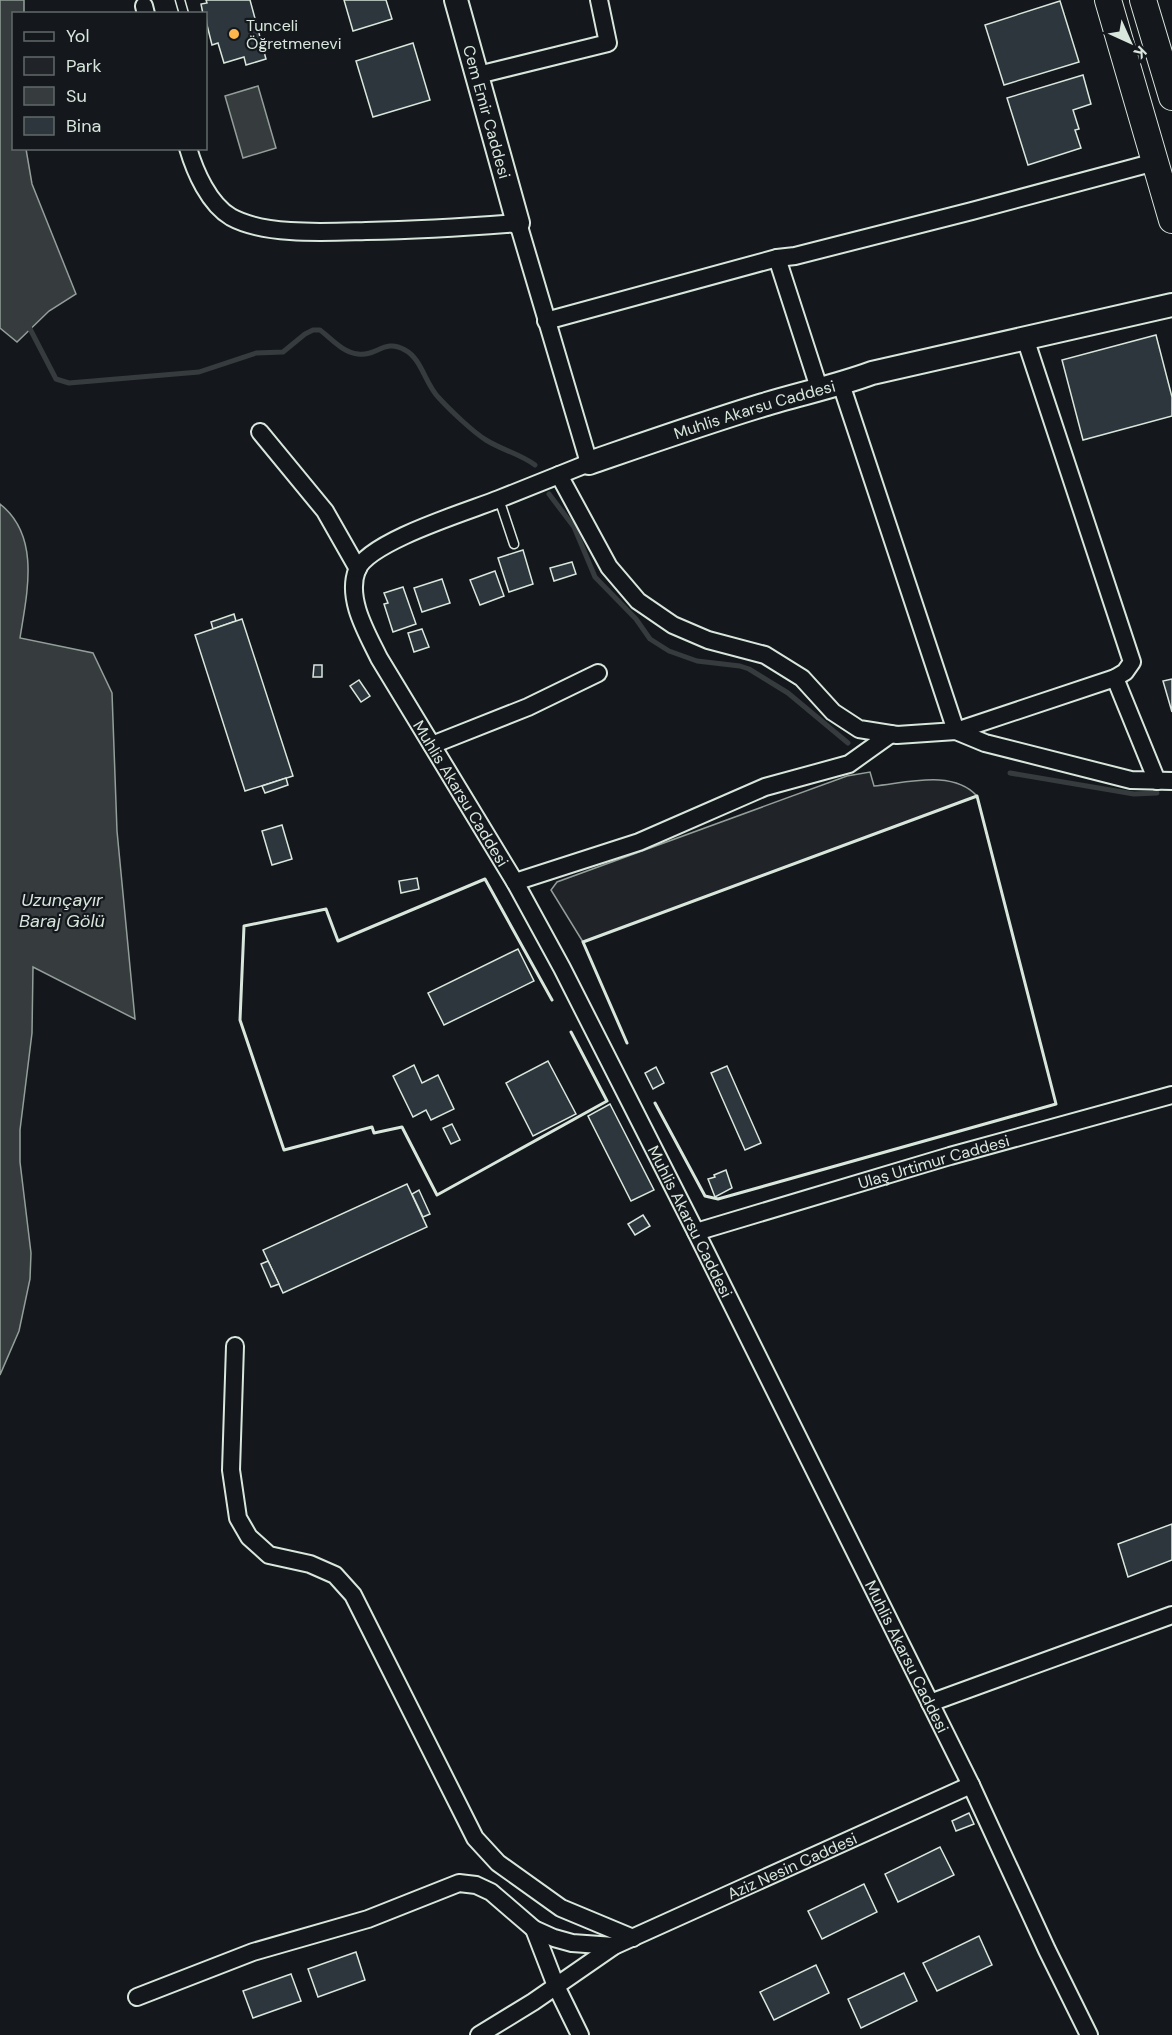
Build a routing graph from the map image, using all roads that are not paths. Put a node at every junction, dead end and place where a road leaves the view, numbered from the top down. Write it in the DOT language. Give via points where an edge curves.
graph roads {
  1 [pos="456,0"];
  2 [pos="599,0"];
  3 [pos="1108,0"];
  4 [pos="1143,0"];
  5 [pos="478,75"];
  6 [pos="1172,97"];
  7 [pos="189,150"];
  8 [pos="1155,162"];
  9 [pos="1172,220"];
  10 [pos="518,223"];
  11 [pos="777,258"];
  12 [pos="1172,305"];
  13 [pos="546,321"];
  14 [pos="1025,338"];
  15 [pos="841,384"];
  16 [pos="819,388"];
  17 [pos="260,432"];
  18 [pos="589,463"];
  19 [pos="559,475"];
  20 [pos="499,499"];
  21 [pos="514,544"];
  22 [pos="358,569"];
  23 [pos="598,673"];
  24 [pos="1115,678"];
  25 [pos="956,731"];
  26 [pos="891,734"];
  27 [pos="432,744"];
  28 [pos="1167,784"];
  29 [pos="515,882"];
  30 [pos="1172,1095"];
  31 [pos="696,1232"];
  32 [pos="235,1346"];
  33 [pos="1172,1615"];
  34 [pos="930,1703"];
  35 [pos="971,1785"];
  36 [pos="534,1929"];
  37 [pos="633,1938"];
  38 [pos="614,1946"];
  39 [pos="556,1986"];
  40 [pos="137,1997"];
  41 [pos="479,2035"];
  42 [pos="579,2035"];
  43 [pos="1089,2035"];
  1 -- 5 [label="street, Cem Emir Caddesi"];
  2 -- 5 [label="street" via="608,43"];
  3 -- 8 [label="main road"];
  4 -- 6 [label="main road"];
  5 -- 10 [label="street, Cem Emir Caddesi"];
  7 -- 10 [label="street" via="214,202 231,217 260,227 312,232 450,229"];
  8 -- 9 [label="main road"];
  8 -- 11 [label="street" via="972,212"];
  10 -- 13 [label="street"];
  11 -- 13 [label="street"];
  11 -- 16 [label="street"];
  12 -- 14 [label="street, Muhlis Akarsu Caddesi"];
  13 -- 18 [label="street"];
  14 -- 15 [label="street, Muhlis Akarsu Caddesi"];
  14 -- 24 [label="street" via="1132,662"];
  15 -- 16 [label="street, Muhlis Akarsu Caddesi"];
  15 -- 25 [label="street"];
  16 -- 18 [label="street, Muhlis Akarsu Caddesi"];
  17 -- 22 [label="street" via="325,511"];
  18 -- 19 [label="street, Muhlis Akarsu Caddesi"];
  19 -- 20 [label="street, Muhlis Akarsu Caddesi"];
  19 -- 26 [label="street" via="609,567 638,601 673,625 708,640 765,655 802,678 833,712 859,729"];
  20 -- 21 [label="lane"];
  20 -- 22 [label="street, Muhlis Akarsu Caddesi" via="386,545"];
  22 -- 27 [label="street, Muhlis Akarsu Caddesi" via="354,585 363,623 379,658"];
  23 -- 27 [label="street"];
  24 -- 25 [label="street"];
  24 -- 28 [label="street"];
  25 -- 26 [label="street"];
  25 -- 28 [label="street" via="985,743 1131,780"];
  26 -- 29 [label="street" via="849,764 765,787 639,842"];
  27 -- 29 [label="street, Muhlis Akarsu Caddesi"];
  29 -- 31 [label="street, Muhlis Akarsu Caddesi"];
  30 -- 31 [label="street, Ulaş Urtimur Caddesi"];
  31 -- 34 [label="street, Muhlis Akarsu Caddesi"];
  32 -- 37 [label="street" via="231,1470 238,1518 249,1537 269,1555 310,1564 335,1575 353,1595 475,1838 498,1863 561,1908"];
  33 -- 34 [label="street"];
  34 -- 35 [label="street, Muhlis Akarsu Caddesi"];
  35 -- 37 [label="street, Aziz Nesin Caddesi"];
  35 -- 43 [label="street, Muhlis Akarsu Caddesi"];
  36 -- 38 [label="street" via="572,1943"];
  36 -- 39 [label="street"];
  36 -- 40 [label="street" via="491,1892 459,1883 368,1919 253,1952"];
  37 -- 38 [label="street, Aziz Nesin Caddesi"];
  38 -- 39 [label="street, Aziz Nesin Caddesi"];
  39 -- 41 [label="street, Aziz Nesin Caddesi"];
  39 -- 42 [label="street"];
}
